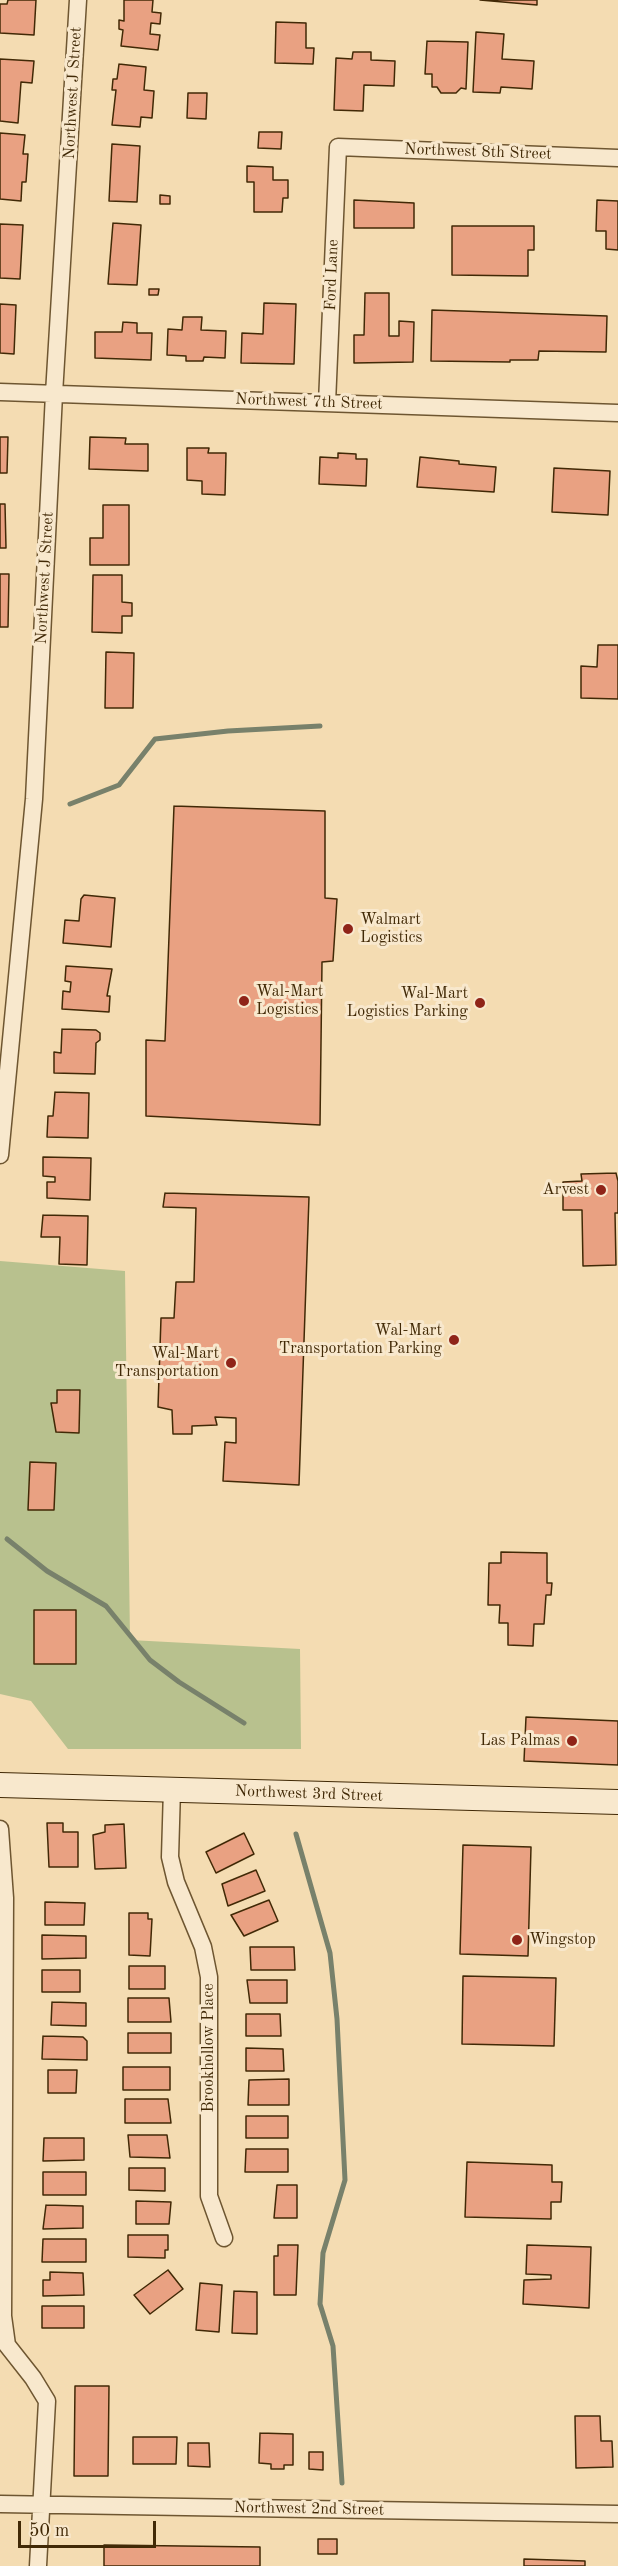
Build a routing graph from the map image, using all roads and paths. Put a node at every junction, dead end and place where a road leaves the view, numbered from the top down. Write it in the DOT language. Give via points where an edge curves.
graph roads {
  1 [pos="78,0"];
  2 [pos="338,147"];
  3 [pos="618,158"];
  4 [pos="0,392"];
  5 [pos="54,394"];
  6 [pos="327,403"];
  7 [pos="618,413"];
  8 [pos="3,1070"];
  9 [pos="0,1155"];
  10 [pos="0,1785"];
  11 [pos="171,1790"];
  12 [pos="618,1802"];
  13 [pos="0,1829"];
  14 [pos="224,2238"];
  15 [pos="0,2504"];
  16 [pos="41,2505"];
  17 [pos="618,2514"];
  18 [pos="38,2566"];
  1 -- 5 [label="street, Northwest J Street"];
  2 -- 3 [label="street, Northwest 8th Street"];
  2 -- 6 [label="street, Ford Lane"];
  4 -- 5 [label="street, Northwest 7th Street"];
  5 -- 6 [label="street, Northwest 7th Street"];
  5 -- 8 [label="street, Northwest J Street" via="34,800"];
  6 -- 7 [label="street, Northwest 7th Street"];
  8 -- 9 [label="street, Northwest J Street"];
  10 -- 11 [label="street, Northwest 3rd Street"];
  11 -- 12 [label="street, Northwest 3rd Street"];
  11 -- 14 [label="street, Brookhollow Place" via="170,1857 209,1977 209,2196"];
  13 -- 16 [label="street" via="5,1898 3,2316 7,2345 47,2401"];
  15 -- 16 [label="street, Northwest 2nd Street"];
  16 -- 17 [label="street, Northwest 2nd Street"];
  16 -- 18 [label="street"];
}
